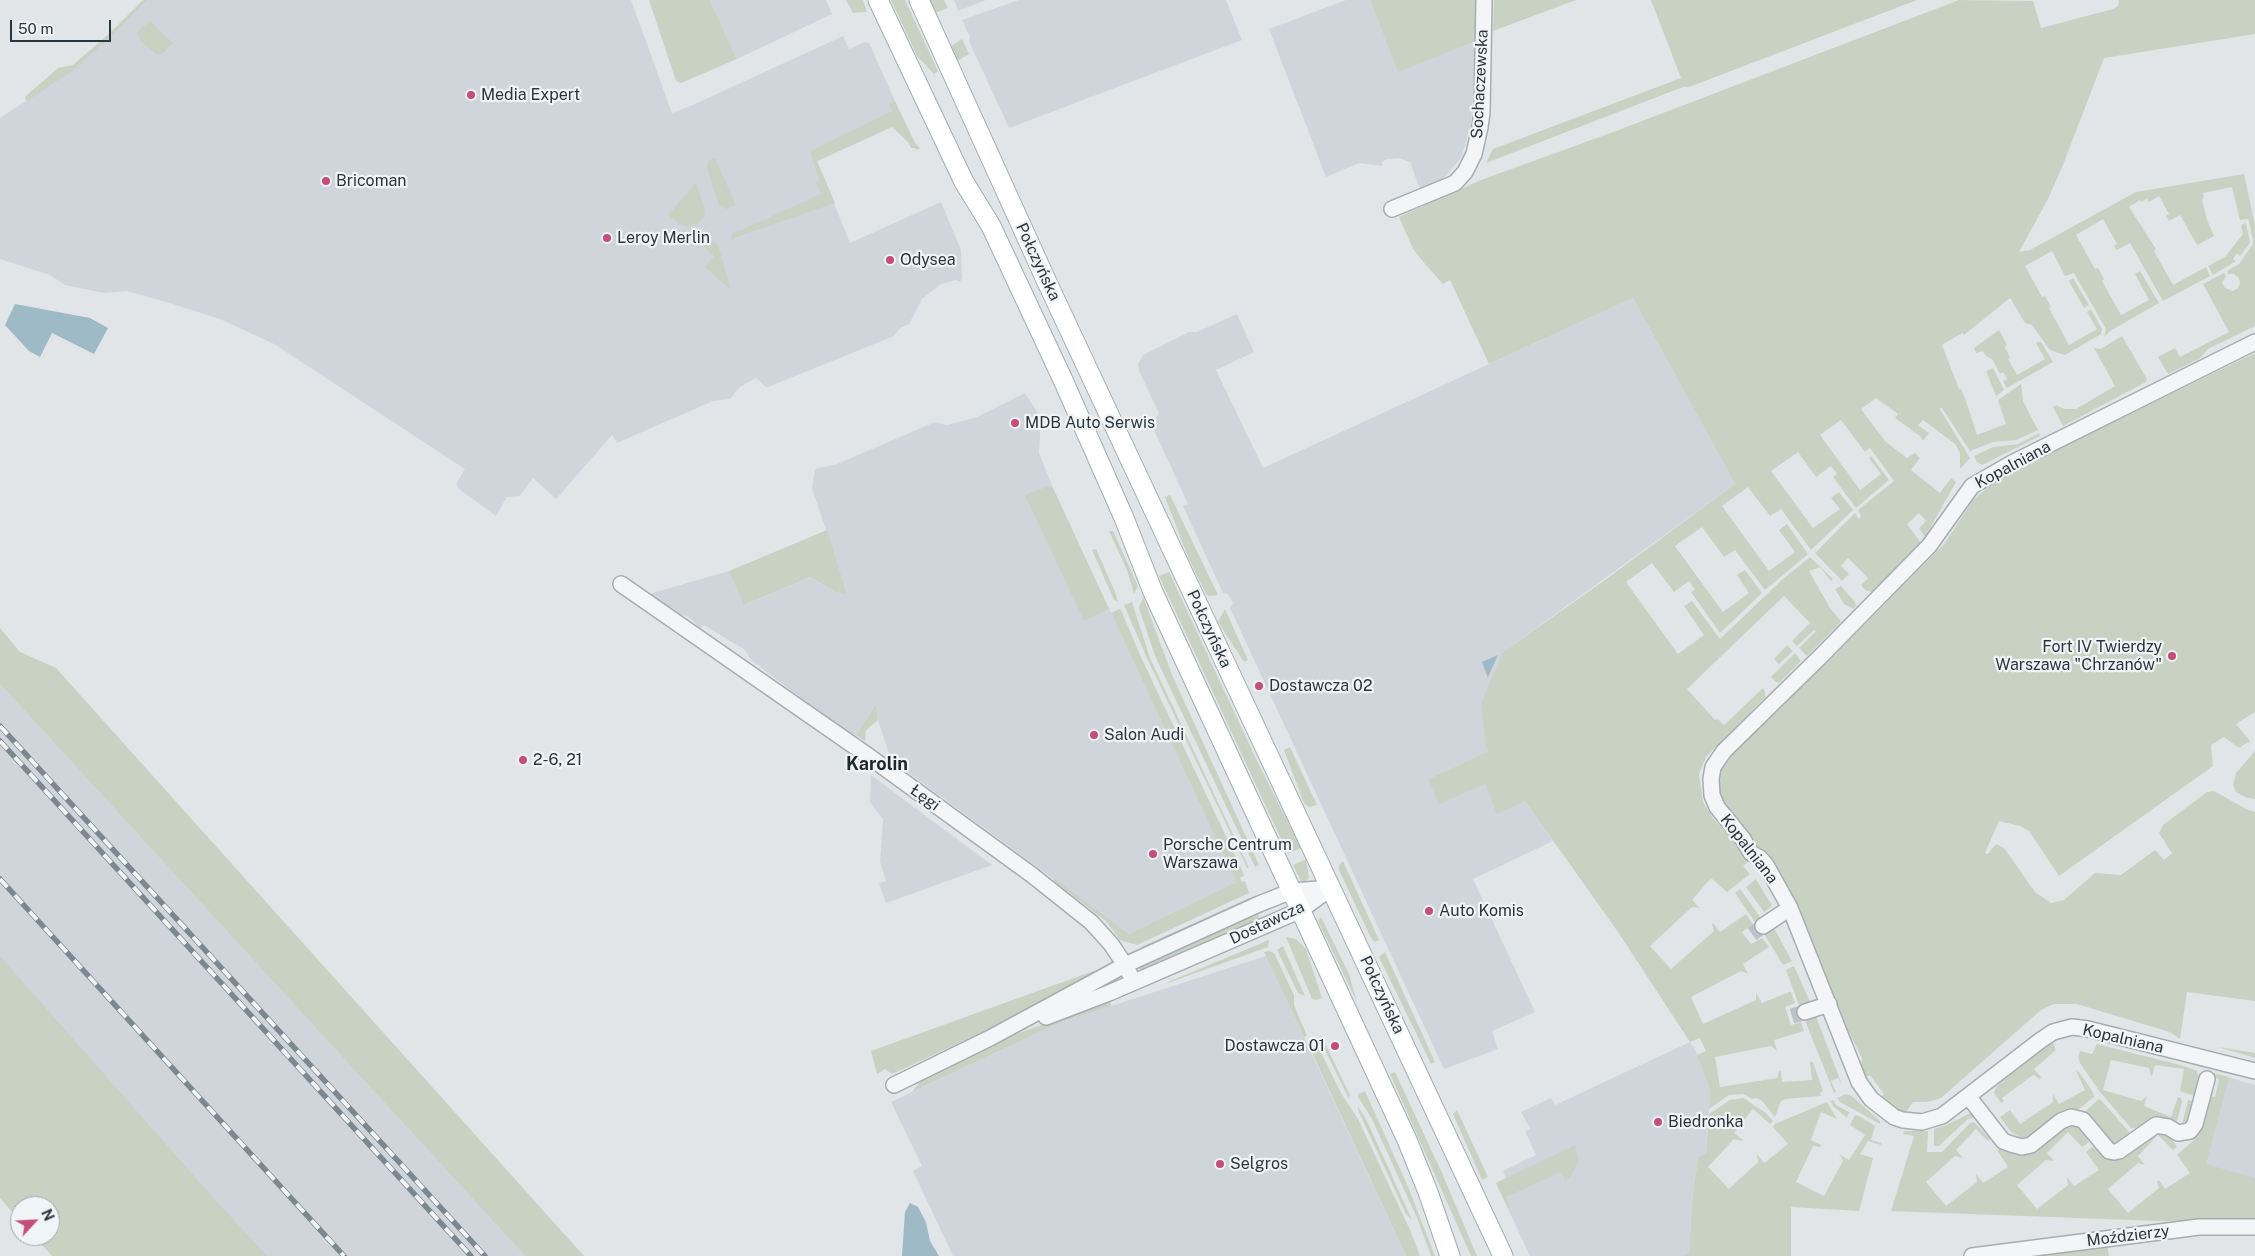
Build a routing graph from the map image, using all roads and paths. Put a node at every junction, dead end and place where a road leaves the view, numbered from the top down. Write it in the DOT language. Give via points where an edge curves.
graph roads {
  1 [pos="878,0"];
  2 [pos="919,0"];
  3 [pos="1484,0"];
  4 [pos="1392,209"];
  5 [pos="2255,342"];
  6 [pos="621,584"];
  7 [pos="1332,888"];
  8 [pos="1292,890"];
  9 [pos="1790,908"];
  10 [pos="1301,910"];
  11 [pos="1763,926"];
  12 [pos="1125,965"];
  13 [pos="1134,982"];
  14 [pos="1829,1004"];
  15 [pos="1805,1012"];
  16 [pos="990,1038"];
  17 [pos="2255,1071"];
  18 [pos="2207,1079"];
  19 [pos="894,1085"];
  20 [pos="1968,1096"];
  21 [pos="2255,1227"];
  22 [pos="1450,1256"];
  23 [pos="1503,1256"];
  24 [pos="1972,1256"];
  1 -- 8 [label="main road, Połczyńska" via="960,174 991,226 1049,350 1124,518 1153,592"];
  2 -- 7 [label="main road, Połczyńska" via="1046,280"];
  3 -- 4 [label="street, Sochaczewska" via="1482,112 1474,154 1465,172 1454,183"];
  5 -- 9 [label="street, Kopalniana" via="1972,486 1933,541 1718,758 1711,778 1717,807 1750,853 1766,865"];
  6 -- 12 [label="street, Łęgi" via="867,755 1032,875 1091,922"];
  7 -- 8 [label="street, Dostawcza"];
  7 -- 10 [label="street, Dostawcza"];
  7 -- 23 [label="main road, Połczyńska"];
  8 -- 10 [label="main road, Połczyńska"];
  8 -- 12 [label="street, Dostawcza"];
  9 -- 11 [label="street"];
  9 -- 14 [label="street, Kopalniana"];
  10 -- 13 [label="street, Dostawcza"];
  10 -- 22 [label="main road, Połczyńska" via="1408,1140"];
  12 -- 13 [label="street, Łęgi"];
  12 -- 16 [label="street, Dostawcza"];
  13 -- 16 [label="street, Dostawcza"];
  14 -- 15 [label="street"];
  14 -- 20 [label="street, Kopalniana" via="1859,1082 1885,1111 1899,1119 1922,1122 1942,1116"];
  16 -- 19 [label="street, Dostawcza"];
  17 -- 20 [label="street, Kopalniana" via="2088,1028 2072,1027 2053,1032"];
  18 -- 20 [label="street" via="2195,1124 2190,1131 2178,1133 2156,1125 2114,1152 2109,1151 2083,1120 2071,1117 2031,1145 2022,1147 2003,1141"];
  21 -- 24 [label="street, Moździerzy" via="2190,1228"];
}
